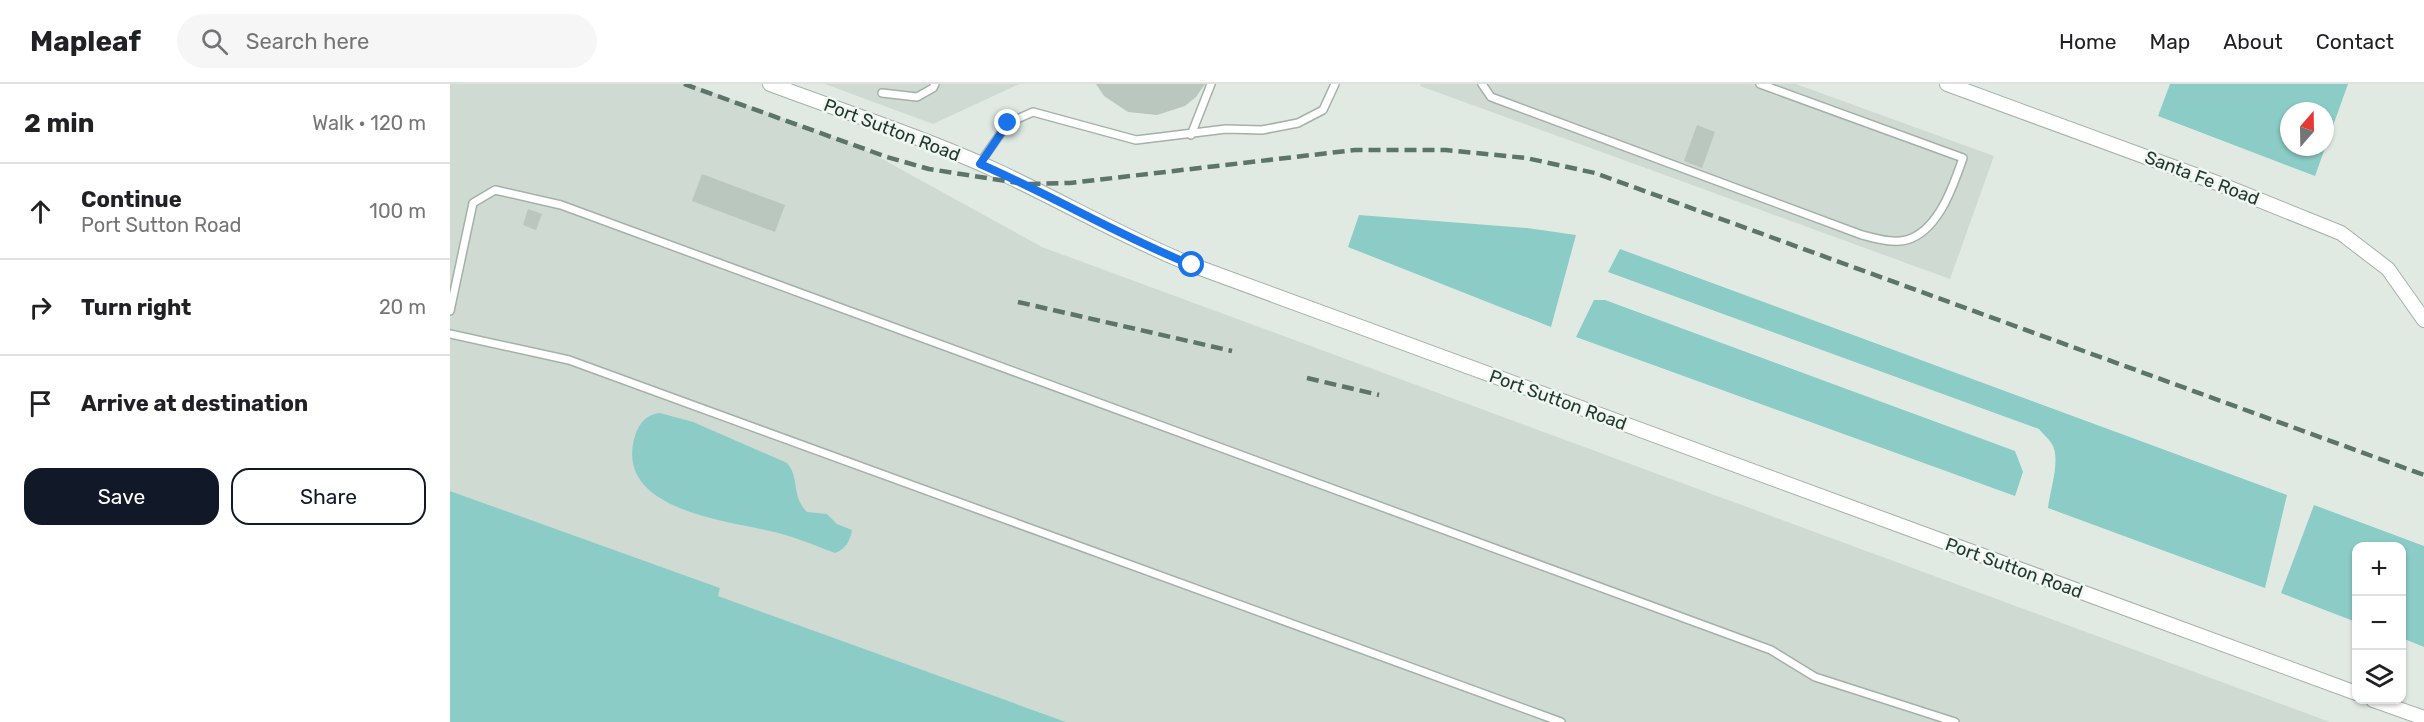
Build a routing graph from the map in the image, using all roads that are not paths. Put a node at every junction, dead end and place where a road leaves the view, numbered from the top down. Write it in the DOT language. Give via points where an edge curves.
graph roads {
  1 [pos="770,84"];
  2 [pos="935,84"];
  3 [pos="1212,84"];
  4 [pos="1335,84"];
  5 [pos="1482,84"];
  6 [pos="1760,84"];
  7 [pos="1947,84"];
  8 [pos="882,93"];
  9 [pos="1191,135"];
  10 [pos="980,164"];
  11 [pos="450,311"];
  12 [pos="2424,320"];
  13 [pos="450,334"];
  14 [pos="2352,692"];
  15 [pos="2386,704"];
  16 [pos="2424,718"];
  17 [pos="1561,722"];
  18 [pos="1955,722"];
  1 -- 10 [label="street, Port Sutton Road"];
  2 -- 8 [label="lane" via="917,97"];
  3 -- 9 [label="lane"];
  4 -- 9 [label="lane" via="1323,110 1298,123"];
  5 -- 6 [label="lane" via="1491,97 1862,235 1886,241 1912,238 1933,222 1948,199 1963,158"];
  7 -- 12 [label="street, Santa Fe Road" via="2341,233 2388,269"];
  9 -- 10 [label="lane" via="1136,140 1033,112 1008,123"];
  10 -- 14 [label="street, Port Sutton Road" via="1104,226 1203,269"];
  11 -- 18 [label="lane" via="473,203 495,190 561,205 1771,650 1815,677"];
  13 -- 17 [label="lane" via="569,360"];
  15 -- 16 [label="street"];
}
